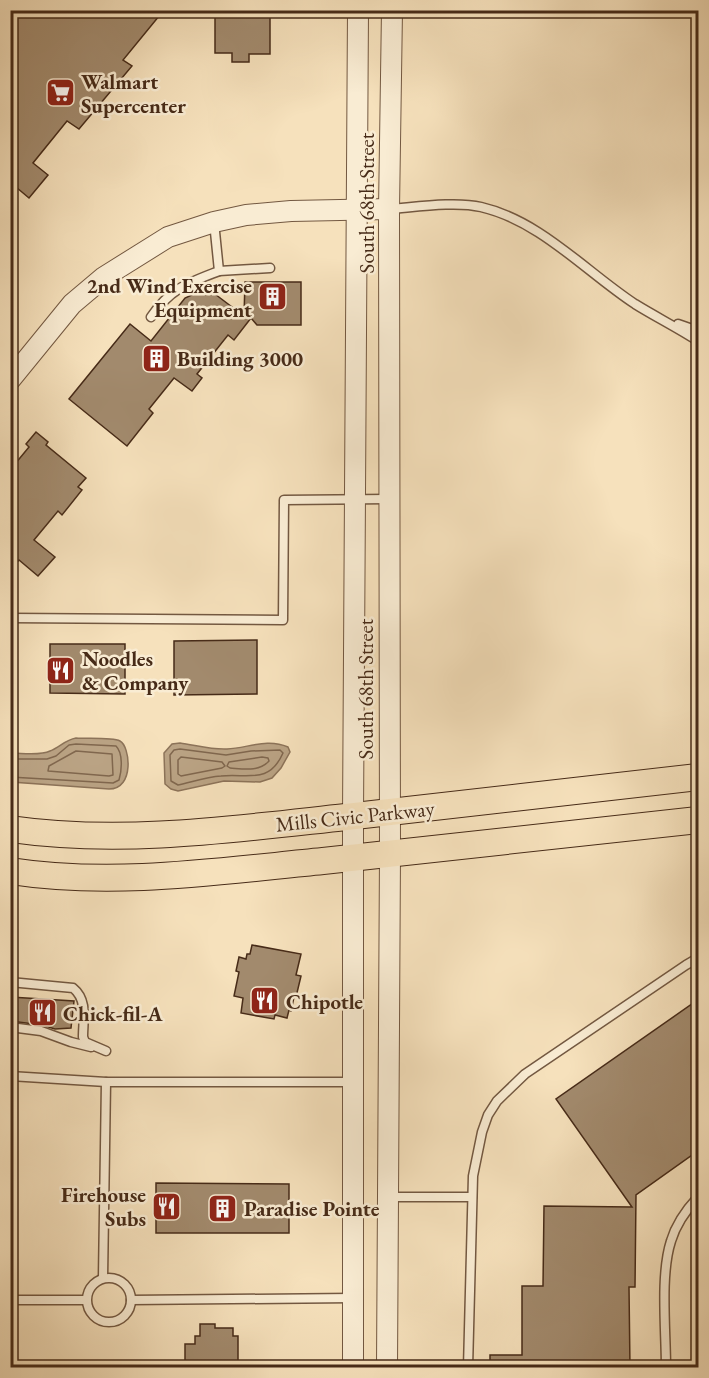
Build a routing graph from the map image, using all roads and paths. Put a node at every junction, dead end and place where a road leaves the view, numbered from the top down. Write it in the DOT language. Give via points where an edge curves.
graph roads {
  1 [pos="358,10"];
  2 [pos="392,10"];
  3 [pos="356,209"];
  4 [pos="389,209"];
  5 [pos="214,222"];
  6 [pos="270,268"];
  7 [pos="219,271"];
  8 [pos="658,316"];
  9 [pos="151,317"];
  10 [pos="699,324"];
  11 [pos="699,331"];
  12 [pos="699,341"];
  13 [pos="10,380"];
  14 [pos="389,499"];
  15 [pos="354,500"];
  16 [pos="10,618"];
  17 [pos="699,777"];
  18 [pos="389,813"];
  19 [pos="353,816"];
  20 [pos="699,820"];
  21 [pos="10,829"];
  22 [pos="390,854"];
  23 [pos="353,858"];
  24 [pos="10,871"];
  25 [pos="699,958"];
  26 [pos="10,982"];
  27 [pos="10,1027"];
  28 [pos="10,1076"];
  29 [pos="106,1082"];
  30 [pos="354,1082"];
  31 [pos="388,1197"];
  32 [pos="472,1197"];
  33 [pos="699,1197"];
  34 [pos="103,1278"];
  35 [pos="354,1298"];
  36 [pos="131,1299"];
  37 [pos="10,1300"];
  38 [pos="86,1300"];
  39 [pos="353,1368"];
  40 [pos="387,1368"];
  41 [pos="468,1368"];
  42 [pos="666,1368"];
  1 -- 3 [label="street, South 68th Street"];
  2 -- 4 [label="street, South 68th Street"];
  3 -- 4 [label="street"];
  3 -- 5 [label="street" via="291,211"];
  3 -- 15 [label="street, South 68th Street"];
  4 -- 8 [label="lane" via="480,206 514,218"];
  4 -- 14 [label="street, South 68th Street"];
  5 -- 7 [label="lane"];
  5 -- 13 [label="street" via="168,237 104,277 72,304"];
  6 -- 7 [label="lane"];
  7 -- 9 [label="lane" via="186,284 162,301"];
  8 -- 10 [label="lane"];
  8 -- 11 [label="lane"];
  8 -- 12 [label="lane"];
  14 -- 15 [label="lane"];
  14 -- 18 [label="street, South 68th Street"];
  15 -- 16 [label="lane" via="284,500 283,620"];
  15 -- 19 [label="street, South 68th Street"];
  17 -- 18 [label="main road, Mills Civic Parkway"];
  18 -- 19 [label="main road, Mills Civic Parkway"];
  18 -- 22 [label="street, South 68th Street"];
  19 -- 21 [label="main road, Mills Civic Parkway" via="123,836 73,836"];
  19 -- 23 [label="street, South 68th Street"];
  20 -- 22 [label="main road, Mills Civic Parkway"];
  22 -- 23 [label="main road, Mills Civic Parkway"];
  22 -- 31 [label="street, South 68th Street"];
  23 -- 24 [label="main road, Mills Civic Parkway" via="122,878"];
  23 -- 30 [label="street, South 68th Street"];
  25 -- 32 [label="lane" via="525,1074 497,1101 482,1131"];
  26 -- 27 [label="lane" via="73,988 80,993 85,1042 106,1051 41,1031"];
  28 -- 29 [label="lane"];
  29 -- 30 [label="lane"];
  29 -- 34 [label="lane"];
  30 -- 35 [label="street, South 68th Street"];
  31 -- 32 [label="lane"];
  31 -- 40 [label="street, South 68th Street"];
  32 -- 41 [label="lane"];
  33 -- 42 [label="lane" via="681,1219 671,1241 665,1307"];
  34 -- 36 [label="lane" via="125,1285"];
  34 -- 38 [label="lane" via="91,1286"];
  35 -- 36 [label="lane"];
  35 -- 39 [label="street, South 68th Street"];
  36 -- 38 [label="lane" via="126,1314 113,1322 96,1319"];
  37 -- 38 [label="lane"];
}
